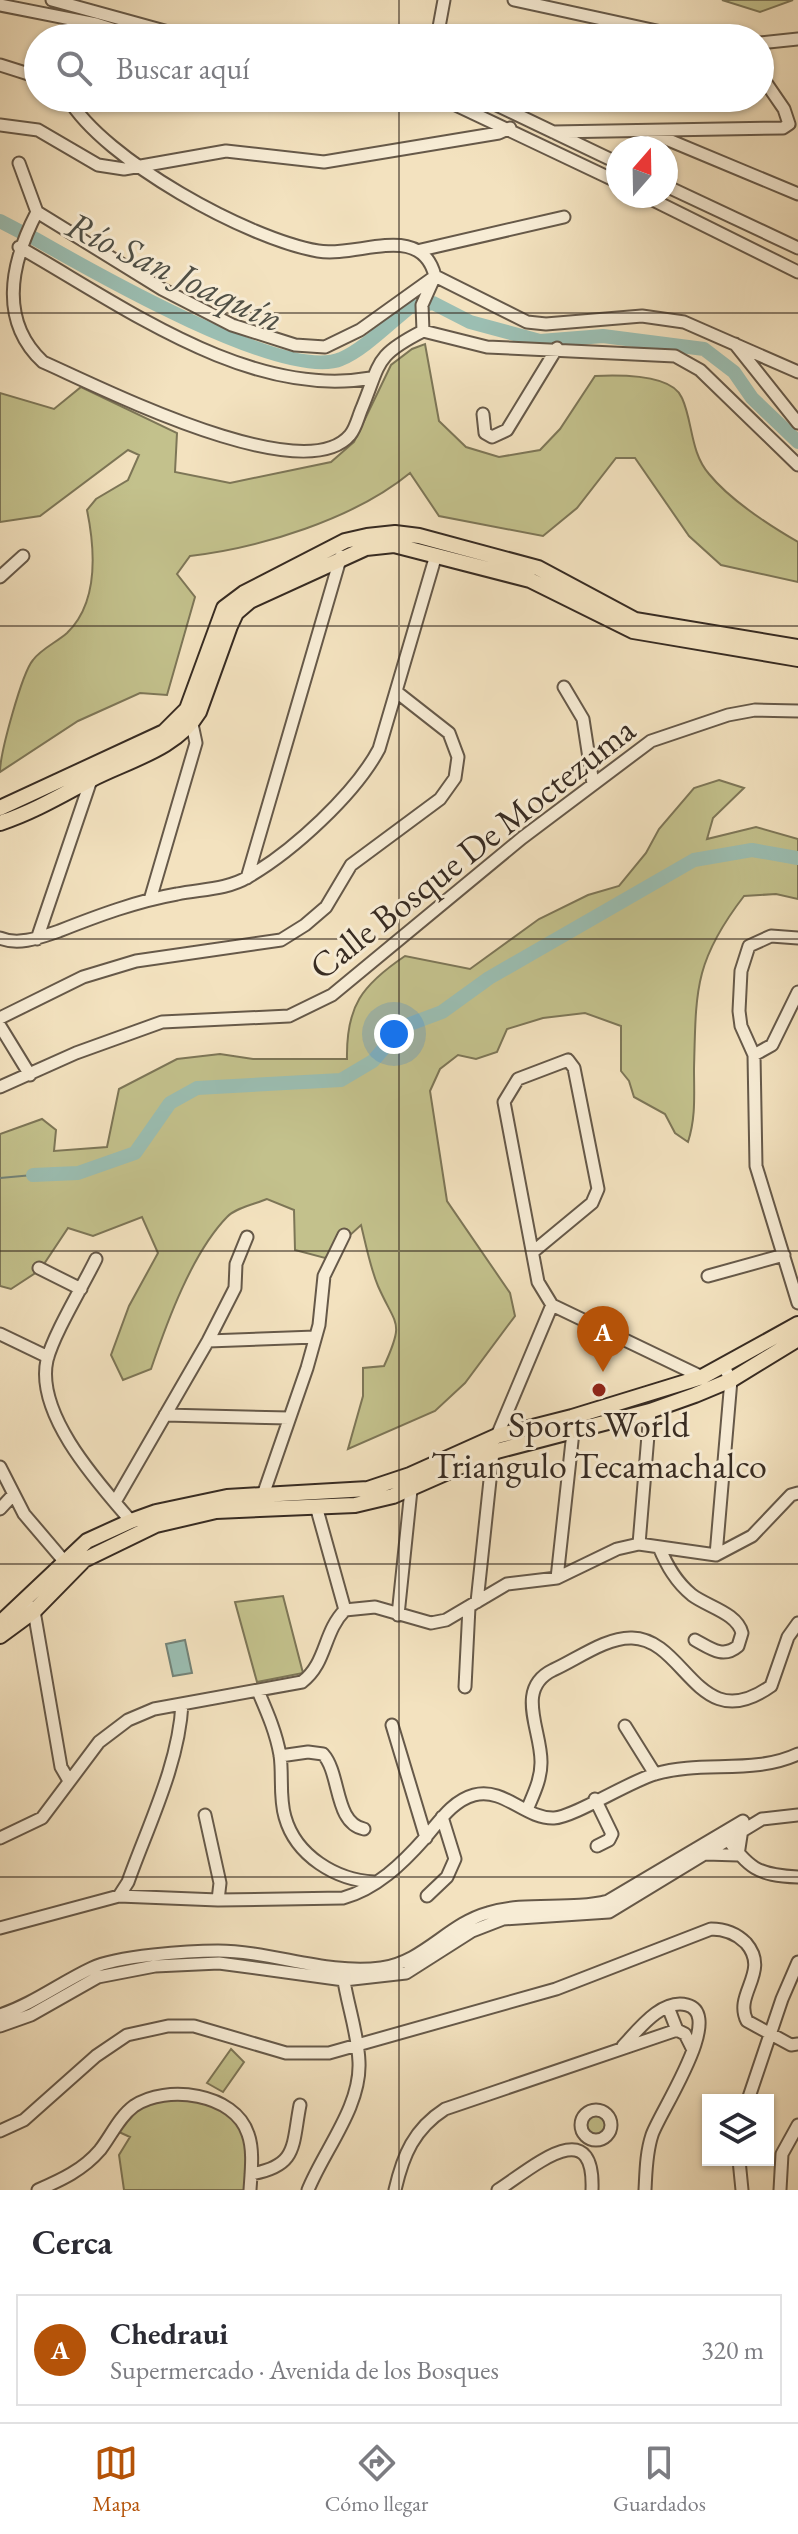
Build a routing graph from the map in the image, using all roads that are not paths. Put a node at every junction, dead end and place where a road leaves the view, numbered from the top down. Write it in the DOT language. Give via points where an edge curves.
graph roads {
  1 [pos="52,0"];
  2 [pos="444,0"];
  3 [pos="514,0"];
  4 [pos="80,3"];
  5 [pos="0,5"];
  6 [pos="75,19"];
  7 [pos="92,24"];
  8 [pos="146,24"];
  9 [pos="440,24"];
  10 [pos="625,24"];
  11 [pos="798,39"];
  12 [pos="774,42"];
  13 [pos="0,65"];
  14 [pos="24,73"];
  15 [pos="774,94"];
  16 [pos="79,112"];
  17 [pos="475,112"];
  18 [pos="511,112"];
  19 [pos="482,115"];
  20 [pos="0,125"];
  21 [pos="510,128"];
  22 [pos="643,129"];
  23 [pos="553,132"];
  24 [pos="473,138"];
  25 [pos="606,157"];
  26 [pos="19,163"];
  27 [pos="144,168"];
  28 [pos="606,176"];
  29 [pos="678,192"];
  30 [pos="798,194"];
  31 [pos="669,208"];
  32 [pos="37,212"];
  33 [pos="564,217"];
  34 [pos="19,247"];
  35 [pos="798,248"];
  36 [pos="421,250"];
  37 [pos="431,264"];
  38 [pos="798,272"];
  39 [pos="435,276"];
  40 [pos="461,284"];
  41 [pos="423,331"];
  42 [pos="735,343"];
  43 [pos="557,348"];
  44 [pos="771,360"];
  45 [pos="756,372"];
  46 [pos="798,372"];
  47 [pos="371,378"];
  48 [pos="483,414"];
  49 [pos="798,423"];
  50 [pos="798,465"];
  51 [pos="345,541"];
  52 [pos="436,555"];
  53 [pos="23,556"];
  54 [pos="341,558"];
  55 [pos="0,577"];
  56 [pos="798,647"];
  57 [pos="798,659"];
  58 [pos="564,687"];
  59 [pos="398,693"];
  60 [pos="798,711"];
  61 [pos="192,724"];
  62 [pos="91,780"];
  63 [pos="593,784"];
  64 [pos="0,808"];
  65 [pos="0,823"];
  66 [pos="247,878"];
  67 [pos="150,900"];
  68 [pos="0,938"];
  69 [pos="798,938"];
  70 [pos="37,939"];
  71 [pos="798,992"];
  72 [pos="0,1018"];
  73 [pos="0,1026"];
  74 [pos="754,1055"];
  75 [pos="30,1075"];
  76 [pos="0,1087"];
  77 [pos="344,1235"];
  78 [pos="247,1237"];
  79 [pos="534,1251"];
  80 [pos="784,1255"];
  81 [pos="96,1259"];
  82 [pos="39,1268"];
  83 [pos="708,1276"];
  84 [pos="81,1289"];
  85 [pos="798,1303"];
  86 [pos="552,1305"];
  87 [pos="798,1324"];
  88 [pos="1,1337"];
  89 [pos="315,1337"];
  90 [pos="798,1339"];
  91 [pos="208,1341"];
  92 [pos="48,1357"];
  93 [pos="728,1373"];
  94 [pos="702,1377"];
  95 [pos="650,1411"];
  96 [pos="165,1415"];
  97 [pos="289,1418"];
  98 [pos="573,1432"];
  99 [pos="497,1436"];
  100 [pos="493,1452"];
  101 [pos="0,1467"];
  102 [pos="411,1490"];
  103 [pos="798,1493"];
  104 [pos="13,1495"];
  105 [pos="263,1495"];
  106 [pos="115,1502"];
  107 [pos="316,1506"];
  108 [pos="0,1509"];
  109 [pos="131,1521"];
  110 [pos="639,1544"];
  111 [pos="659,1547"];
  112 [pos="716,1555"];
  113 [pos="64,1561"];
  114 [pos="557,1578"];
  115 [pos="473,1605"];
  116 [pos="30,1607"];
  117 [pos="345,1610"];
  118 [pos="398,1615"];
  119 [pos="0,1623"];
  120 [pos="798,1623"];
  121 [pos="0,1636"];
  122 [pos="695,1640"];
  123 [pos="465,1687"];
  124 [pos="258,1691"];
  125 [pos="182,1704"];
  126 [pos="392,1725"];
  127 [pos="625,1726"];
  128 [pos="798,1754"];
  129 [pos="280,1756"];
  130 [pos="655,1774"];
  131 [pos="68,1779"];
  132 [pos="595,1799"];
  133 [pos="798,1808"];
  134 [pos="527,1810"];
  135 [pos="205,1815"];
  136 [pos="798,1815"];
  137 [pos="442,1817"];
  138 [pos="364,1829"];
  139 [pos="742,1829"];
  140 [pos="724,1835"];
  141 [pos="0,1838"];
  142 [pos="426,1838"];
  143 [pos="597,1846"];
  144 [pos="702,1854"];
  145 [pos="738,1855"];
  146 [pos="798,1877"];
  147 [pos="374,1882"];
  148 [pos="119,1896"];
  149 [pos="427,1896"];
  150 [pos="218,1900"];
  151 [pos="0,1928"];
  152 [pos="798,1962"];
  153 [pos="343,1974"];
  154 [pos="668,2007"];
  155 [pos="0,2015"];
  156 [pos="649,2019"];
  157 [pos="0,2026"];
  158 [pos="677,2030"];
  159 [pos="770,2035"];
  160 [pos="656,2036"];
  161 [pos="798,2044"];
  162 [pos="357,2047"];
  163 [pos="620,2049"];
  164 [pos="693,2050"];
  165 [pos="750,2094"];
  166 [pos="300,2105"];
  167 [pos="581,2122"];
  168 [pos="798,2125"];
  169 [pos="0,2131"];
  170 [pos="589,2139"];
  171 [pos="603,2140"];
  172 [pos="560,2151"];
  173 [pos="582,2151"];
  174 [pos="740,2166"];
  175 [pos="592,2167"];
  176 [pos="251,2174"];
  177 [pos="38,2190"];
  178 [pos="250,2190"];
  179 [pos="308,2190"];
  180 [pos="395,2190"];
  181 [pos="498,2190"];
  182 [pos="592,2190"];
  183 [pos="645,2190"];
  184 [pos="742,2190"];
  185 [pos="780,2190"];
  1 -- 4 [label="street"];
  2 -- 9 [label="street"];
  3 -- 10 [label="street"];
  4 -- 6 [label="street"];
  4 -- 8 [label="street"];
  5 -- 6 [label="street"];
  6 -- 7 [label="street"];
  11 -- 12 [label="street"];
  13 -- 14 [label="street"];
  15 -- 22 [label="street" via="789,124 777,128"];
  16 -- 27 [label="street"];
  17 -- 19 [label="street"];
  18 -- 23 [label="street"];
  19 -- 21 [label="street"];
  19 -- 24 [label="street"];
  20 -- 27 [label="street" via="38,130 111,169"];
  21 -- 24 [label="street"];
  21 -- 28 [label="street"];
  22 -- 23 [label="street"];
  22 -- 30 [label="street"];
  23 -- 25 [label="street"];
  24 -- 27 [label="street" via="324,162 226,151"];
  26 -- 32 [label="street"];
  27 -- 36 [label="street" via="197,204 305,248 336,252 396,245"];
  29 -- 35 [label="street"];
  31 -- 38 [label="street"];
  32 -- 34 [label="street"];
  32 -- 39 [label="street" via="162,289 232,325 295,345 325,347 360,330"];
  33 -- 36 [label="street"];
  34 -- 47 [label="street" via="188,343 245,365 309,382"];
  34 -- 47 [label="street" via="7,280 5,314 21,349 219,437 298,452 338,446 351,434"];
  36 -- 37 [label="street"];
  37 -- 39 [label="street"];
  37 -- 40 [label="street"];
  39 -- 41 [label="street" via="422,305"];
  39 -- 42 [label="street" via="527,322 642,316 684,322"];
  41 -- 43 [label="street" via="487,347"];
  41 -- 47 [label="street" via="387,352"];
  42 -- 44 [label="street"];
  42 -- 45 [label="street"];
  43 -- 48 [label="street" via="507,430 492,437 485,433"];
  43 -- 50 [label="street" via="675,356 688,362"];
  44 -- 45 [label="street" via="757,366"];
  44 -- 46 [label="street"];
  45 -- 49 [label="street"];
  51 -- 54 [label="street"];
  51 -- 56 [label="main road" via="395,533 419,536 538,568 635,620"];
  51 -- 64 [label="main road" via="224,608 187,709 164,732"];
  52 -- 54 [label="main road" via="394,545"];
  52 -- 57 [label="main road" via="530,580 633,631"];
  52 -- 59 [label="street"];
  53 -- 55 [label="street"];
  54 -- 61 [label="main road" via="250,601 236,613"];
  54 -- 66 [label="street"];
  58 -- 63 [label="street" via="583,719"];
  59 -- 66 [label="street" via="366,773 307,831"];
  59 -- 72 [label="street" via="449,733 458,757 455,778 440,799 351,865 326,907 305,925 281,940 122,965 83,977"];
  60 -- 63 [label="street, Calle Bosque De Moctezuma" via="728,715 651,741"];
  61 -- 62 [label="main road" via="163,746"];
  61 -- 67 [label="street" via="196,743"];
  62 -- 65 [label="main road" via="39,810"];
  62 -- 70 [label="street"];
  63 -- 75 [label="street, Calle Bosque De Moctezuma" via="332,995 289,1016 162,1022"];
  66 -- 67 [label="street" via="217,889"];
  67 -- 70 [label="street"];
  68 -- 70 [label="street"];
  69 -- 74 [label="street" via="759,939 743,956 739,1011"];
  71 -- 74 [label="street" via="772,1045"];
  73 -- 75 [label="street"];
  74 -- 80 [label="street" via="756,1166"];
  75 -- 76 [label="street, Calle Bosque De Moctezuma"];
  77 -- 89 [label="street" via="324,1276"];
  78 -- 91 [label="street" via="236,1264 235,1288"];
  79 -- 79 [label="street" via="592,1203 598,1189 574,1068 564,1060 518,1079 504,1102"];
  79 -- 86 [label="street" via="538,1282"];
  80 -- 83 [label="street"];
  80 -- 85 [label="street"];
  81 -- 84 [label="street"];
  82 -- 84 [label="street"];
  84 -- 92 [label="street"];
  86 -- 94 [label="street"];
  86 -- 99 [label="street"];
  87 -- 93 [label="main road"];
  88 -- 92 [label="street"];
  89 -- 91 [label="street"];
  89 -- 97 [label="street"];
  90 -- 93 [label="main road"];
  91 -- 96 [label="street"];
  92 -- 106 [label="street" via="45,1380 52,1403 92,1477"];
  93 -- 94 [label="main road"];
  93 -- 95 [label="main road"];
  93 -- 112 [label="street"];
  94 -- 99 [label="main road"];
  95 -- 98 [label="main road"];
  95 -- 110 [label="street"];
  96 -- 97 [label="street"];
  96 -- 106 [label="street"];
  97 -- 105 [label="street"];
  98 -- 100 [label="main road"];
  98 -- 114 [label="street"];
  99 -- 105 [label="main road" via="368,1489"];
  100 -- 102 [label="main road"];
  100 -- 115 [label="street"];
  101 -- 104 [label="street"];
  102 -- 107 [label="main road" via="355,1505"];
  102 -- 118 [label="street"];
  103 -- 112 [label="street" via="752,1536"];
  104 -- 108 [label="street"];
  104 -- 113 [label="street"];
  105 -- 109 [label="main road" via="192,1503"];
  106 -- 109 [label="street"];
  107 -- 116 [label="main road" via="216,1511 156,1525 95,1552"];
  107 -- 117 [label="street"];
  109 -- 113 [label="main road" via="87,1541"];
  110 -- 111 [label="street"];
  110 -- 114 [label="street"];
  111 -- 112 [label="street"];
  111 -- 122 [label="street" via="677,1581 736,1621 742,1633 738,1646 727,1653"];
  113 -- 116 [label="main road"];
  114 -- 115 [label="street" via="507,1584"];
  115 -- 118 [label="street" via="431,1623"];
  115 -- 123 [label="street"];
  116 -- 119 [label="main road"];
  116 -- 121 [label="main road"];
  116 -- 131 [label="street" via="61,1767"];
  117 -- 118 [label="street" via="375,1607"];
  117 -- 124 [label="street" via="328,1633 312,1674 302,1682"];
  120 -- 134 [label="street" via="771,1686 742,1700 711,1695 656,1645 635,1638 613,1642 546,1674 531,1697 541,1763"];
  124 -- 125 [label="street"];
  124 -- 129 [label="street"];
  125 -- 131 [label="street" via="128,1720 99,1742"];
  125 -- 148 [label="street" via="166,1775"];
  126 -- 142 [label="street"];
  127 -- 130 [label="street"];
  128 -- 130 [label="street" via="767,1765"];
  129 -- 138 [label="street" via="323,1754 347,1817"];
  129 -- 147 [label="street" via="285,1816 293,1835 316,1863 353,1881"];
  130 -- 132 [label="street"];
  131 -- 141 [label="street" via="42,1818"];
  132 -- 134 [label="street" via="557,1817"];
  132 -- 143 [label="street" via="612,1834"];
  133 -- 140 [label="street" via="770,1810"];
  134 -- 137 [label="street" via="494,1794 476,1794"];
  135 -- 150 [label="street" via="220,1883"];
  136 -- 139 [label="street" via="773,1815"];
  137 -- 142 [label="street"];
  137 -- 149 [label="street" via="455,1859 447,1877"];
  139 -- 140 [label="street"];
  139 -- 145 [label="street"];
  140 -- 144 [label="street"];
  140 -- 145 [label="street"];
  140 -- 153 [label="street" via="608,1901 484,1914 404,1962"];
  142 -- 147 [label="street" via="389,1875"];
  144 -- 145 [label="street"];
  144 -- 153 [label="street" via="609,1912 503,1919 472,1931 406,1973"];
  145 -- 146 [label="street" via="761,1872"];
  147 -- 150 [label="street" via="362,1893 343,1898"];
  148 -- 150 [label="street"];
  148 -- 151 [label="street"];
  152 -- 159 [label="street"];
  153 -- 155 [label="street" via="221,1951 158,1956 95,1966"];
  153 -- 157 [label="street" via="219,1963 155,1966 98,1977 31,2015"];
  153 -- 162 [label="street"];
  154 -- 156 [label="street"];
  154 -- 158 [label="street"];
  154 -- 164 [label="street" via="683,2003 700,2015"];
  156 -- 160 [label="street"];
  156 -- 163 [label="street"];
  158 -- 160 [label="street"];
  158 -- 164 [label="street"];
  159 -- 161 [label="street"];
  159 -- 162 [label="street" via="743,2014 757,1968 753,1955 734,1934 711,1929 569,1985"];
  159 -- 165 [label="street"];
  160 -- 163 [label="street"];
  162 -- 169 [label="street" via="286,2053 194,2026 127,2035 24,2120"];
  162 -- 179 [label="street" via="353,2097"];
  163 -- 180 [label="street" via="436,2115 409,2145"];
  164 -- 183 [label="street" via="653,2132"];
  166 -- 176 [label="street" via="288,2160 277,2169"];
  167 -- 170 [label="street"];
  167 -- 171 [label="street" via="590,2111 609,2116 611,2129"];
  167 -- 172 [label="street"];
  168 -- 185 [label="street" via="782,2154"];
  170 -- 171 [label="street"];
  170 -- 173 [label="street"];
  171 -- 175 [label="street"];
  172 -- 173 [label="street"];
  172 -- 181 [label="street"];
  173 -- 175 [label="street"];
  174 -- 184 [label="street"];
  175 -- 182 [label="street"];
  176 -- 177 [label="street" via="248,2134 238,2119 209,2100 171,2095 133,2107 83,2166"];
  176 -- 178 [label="street"];
}
